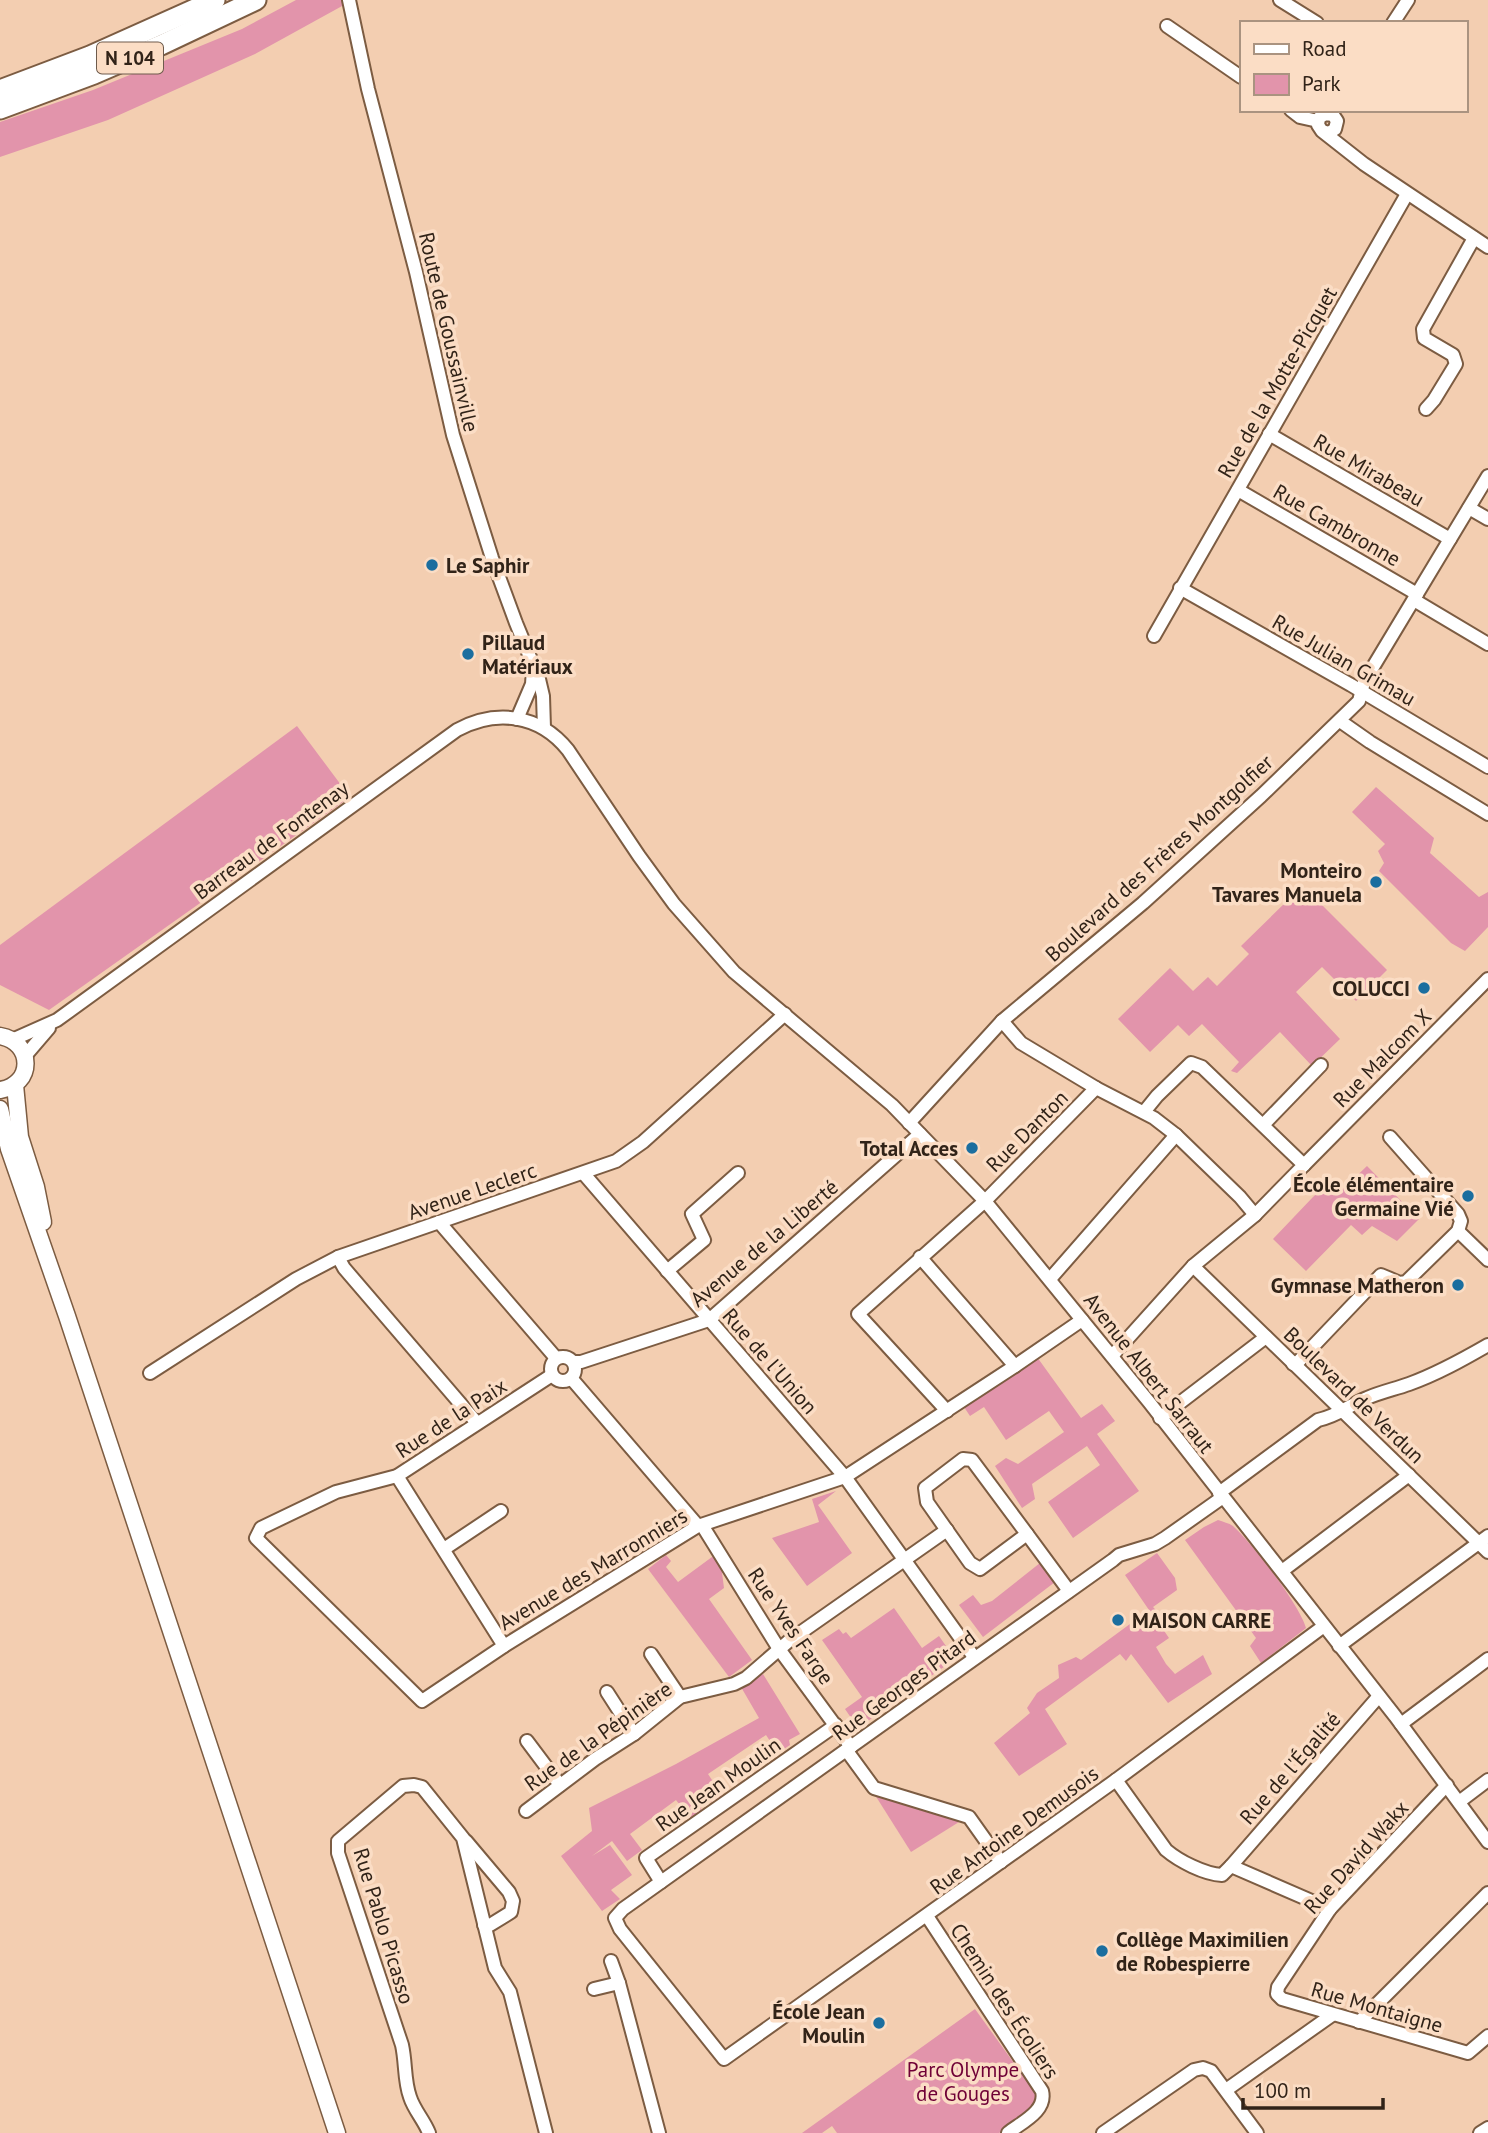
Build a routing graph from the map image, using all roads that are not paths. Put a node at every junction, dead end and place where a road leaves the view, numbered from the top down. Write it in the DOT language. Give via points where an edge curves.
graph roads {
  1 [pos="215,0"];
  2 [pos="256,0"];
  3 [pos="1280,0"];
  4 [pos="1408,0"];
  5 [pos="349,1"];
  6 [pos="1314,21"];
  7 [pos="1394,21"];
  8 [pos="1167,26"];
  9 [pos="1240,76"];
  10 [pos="0,90"];
  11 [pos="0,109"];
  12 [pos="1294,112"];
  13 [pos="1335,117"];
  14 [pos="1320,126"];
  15 [pos="1342,147"];
  16 [pos="1407,194"];
  17 [pos="1474,238"];
  18 [pos="1488,247"];
  19 [pos="1426,409"];
  20 [pos="1269,434"];
  21 [pos="1488,476"];
  22 [pos="1238,490"];
  23 [pos="1469,508"];
  24 [pos="1488,519"];
  25 [pos="1450,539"];
  26 [pos="1180,588"];
  27 [pos="1415,597"];
  28 [pos="1154,636"];
  29 [pos="1488,644"];
  30 [pos="533,665"];
  31 [pos="1363,691"];
  32 [pos="517,719"];
  33 [pos="1340,721"];
  34 [pos="544,728"];
  35 [pos="1488,767"];
  36 [pos="1488,814"];
  37 [pos="1488,979"];
  38 [pos="1483,993"];
  39 [pos="785,1014"];
  40 [pos="57,1020"];
  41 [pos="1002,1021"];
  42 [pos="6,1038"];
  43 [pos="25,1056"];
  44 [pos="1321,1065"];
  45 [pos="8,1088"];
  46 [pos="1096,1088"];
  47 [pos="0,1109"];
  48 [pos="1144,1112"];
  49 [pos="909,1123"];
  50 [pos="1263,1125"];
  51 [pos="920,1134"];
  52 [pos="1177,1135"];
  53 [pos="1390,1137"];
  54 [pos="1304,1165"];
  55 [pos="738,1173"];
  56 [pos="584,1174"];
  57 [pos="985,1201"];
  58 [pos="1255,1215"];
  59 [pos="439,1222"];
  60 [pos="1458,1231"];
  61 [pos="338,1257"];
  62 [pos="920,1257"];
  63 [pos="1488,1259"];
  64 [pos="1194,1266"];
  65 [pos="667,1271"];
  66 [pos="1050,1279"];
  67 [pos="67,1316"];
  68 [pos="709,1320"];
  69 [pos="1082,1320"];
  70 [pos="1266,1337"];
  71 [pos="1488,1345"];
  72 [pos="1112,1356"];
  73 [pos="556,1359"];
  74 [pos="574,1362"];
  75 [pos="1293,1364"];
  76 [pos="1015,1366"];
  77 [pos="150,1373"];
  78 [pos="552,1375"];
  79 [pos="571,1378"];
  80 [pos="947,1411"];
  81 [pos="1342,1412"];
  82 [pos="1160,1418"];
  83 [pos="477,1423"];
  84 [pos="1409,1475"];
  85 [pos="397,1476"];
  86 [pos="845,1477"];
  87 [pos="1221,1495"];
  88 [pos="501,1511"];
  89 [pos="700,1526"];
  90 [pos="947,1530"];
  91 [pos="1027,1534"];
  92 [pos="1485,1544"];
  93 [pos="443,1549"];
  94 [pos="904,1559"];
  95 [pos="1282,1572"];
  96 [pos="1069,1591"];
  97 [pos="1324,1626"];
  98 [pos="504,1646"];
  99 [pos="1339,1646"];
  100 [pos="779,1648"];
  101 [pos="651,1654"];
  102 [pos="974,1657"];
  103 [pos="1488,1659"];
  104 [pos="607,1692"];
  105 [pos="1379,1696"];
  106 [pos="680,1697"];
  107 [pos="422,1701"];
  108 [pos="1401,1724"];
  109 [pos="836,1725"];
  110 [pos="634,1734"];
  111 [pos="527,1741"];
  112 [pos="849,1749"];
  113 [pos="1116,1780"];
  114 [pos="1488,1780"];
  115 [pos="560,1785"];
  116 [pos="1447,1785"];
  117 [pos="1459,1802"];
  118 [pos="526,1811"];
  119 [pos="463,1838"];
  120 [pos="1488,1842"];
  121 [pos="1001,1862"];
  122 [pos="1231,1866"];
  123 [pos="661,1882"];
  124 [pos="1488,1893"];
  125 [pos="1330,1909"];
  126 [pos="927,1916"];
  127 [pos="484,1925"];
  128 [pos="611,1961"];
  129 [pos="619,1983"];
  130 [pos="594,1989"];
  131 [pos="1277,1994"];
  132 [pos="1332,2015"];
  133 [pos="1359,2022"];
  134 [pos="1488,2036"];
  135 [pos="723,2059"];
  136 [pos="1226,2090"];
  137 [pos="1488,2128"];
  138 [pos="338,2133"];
  139 [pos="429,2133"];
  140 [pos="546,2133"];
  141 [pos="659,2133"];
  142 [pos="1008,2133"];
  143 [pos="1103,2133"];
  144 [pos="1257,2133"];
  145 [pos="1480,2133"];
  1 -- 10 [label="highway, N 104"];
  2 -- 11 [label="highway, N 104" via="116,64"];
  3 -- 6 [label="street"];
  4 -- 7 [label="street"];
  5 -- 30 [label="street, Route de Goussainville" via="459,455"];
  8 -- 9 [label="street"];
  12 -- 14 [label="street"];
  13 -- 14 [label="street" via="1325,114"];
  13 -- 15 [label="street"];
  14 -- 15 [label="street"];
  15 -- 16 [label="street"];
  16 -- 17 [label="street"];
  16 -- 20 [label="street, Rue de la Motte-Picquet"];
  17 -- 18 [label="street"];
  17 -- 19 [label="street" via="1423,329 1424,338 1453,355 1456,364"];
  20 -- 22 [label="street, Rue de la Motte-Picquet"];
  20 -- 25 [label="street, Rue Mirabeau"];
  21 -- 23 [label="street, Boulevard des Frères Montgolfier"];
  22 -- 26 [label="street, Rue de la Motte-Picquet"];
  22 -- 27 [label="street, Rue Cambronne"];
  23 -- 24 [label="street"];
  23 -- 25 [label="street, Boulevard des Frères Montgolfier"];
  25 -- 27 [label="street, Boulevard des Frères Montgolfier"];
  26 -- 28 [label="street, Rue de la Motte-Picquet"];
  26 -- 31 [label="street, Rue Julian Grimau"];
  27 -- 29 [label="street, Rue Cambronne"];
  27 -- 31 [label="street, Boulevard des Frères Montgolfier"];
  30 -- 32 [label="street"];
  30 -- 34 [label="street, Route de Goussainville" via="541,687"];
  31 -- 33 [label="street, Boulevard des Frères Montgolfier"];
  31 -- 35 [label="street, Rue Julian Grimau"];
  32 -- 34 [label="street"];
  32 -- 40 [label="street, Barreau de Fontenay" via="470,723 442,740"];
  33 -- 36 [label="street"];
  33 -- 41 [label="street, Boulevard des Frères Montgolfier" via="1143,903"];
  34 -- 39 [label="street, Avenue Albert Sarraut" via="568,750 674,904 734,972"];
  37 -- 38 [label="street, Rue Malcom X"];
  38 -- 54 [label="street, Rue Malcom X"];
  39 -- 49 [label="street, Avenue Albert Sarraut"];
  39 -- 56 [label="street, Avenue Leclerc" via="643,1142 616,1161"];
  40 -- 42 [label="street, Barreau de Fontenay"];
  40 -- 43 [label="street, Barreau de Fontenay"];
  41 -- 46 [label="street" via="1021,1043"];
  41 -- 49 [label="street, Boulevard des Frères Montgolfier"];
  42 -- 43 [label="main road"];
  43 -- 45 [label="main road" via="24,1072"];
  44 -- 50 [label="street"];
  45 -- 67 [label="main road"];
  46 -- 48 [label="street"];
  46 -- 57 [label="street, Rue Danton"];
  47 -- 67 [label="main road" via="9,1149"];
  48 -- 50 [label="street" via="1191,1063 1202,1067"];
  48 -- 52 [label="street"];
  49 -- 51 [label="street, Avenue Albert Sarraut"];
  50 -- 54 [label="street"];
  51 -- 57 [label="street, Avenue Albert Sarraut"];
  51 -- 68 [label="street, Avenue de la Liberté"];
  52 -- 58 [label="street"];
  52 -- 66 [label="street"];
  53 -- 60 [label="street" via="1458,1214"];
  54 -- 58 [label="street, Rue Malcom X"];
  55 -- 65 [label="street" via="692,1214 704,1240"];
  56 -- 59 [label="street, Avenue Leclerc"];
  56 -- 65 [label="street, Rue de l'Union"];
  57 -- 62 [label="street, Rue Danton"];
  57 -- 66 [label="street, Avenue Albert Sarraut"];
  58 -- 64 [label="street, Rue Malcom X"];
  59 -- 61 [label="street, Avenue Leclerc"];
  59 -- 73 [label="street"];
  60 -- 63 [label="street"];
  60 -- 75 [label="street" via="1406,1282 1381,1275"];
  61 -- 77 [label="street, Avenue Leclerc"];
  61 -- 83 [label="street"];
  62 -- 76 [label="street"];
  62 -- 80 [label="street, Rue Danton" via="858,1314"];
  64 -- 70 [label="street, Boulevard de Verdun"];
  64 -- 72 [label="street, Rue Malcom X"];
  65 -- 68 [label="street, Rue de l'Union"];
  66 -- 69 [label="street, Avenue Albert Sarraut"];
  67 -- 138 [label="main road"];
  68 -- 74 [label="street, Avenue de la Liberté"];
  68 -- 86 [label="street, Rue de l'Union"];
  69 -- 72 [label="street, Avenue Albert Sarraut"];
  69 -- 76 [label="street, Avenue des Marronniers"];
  70 -- 75 [label="street, Boulevard de Verdun"];
  70 -- 82 [label="street"];
  71 -- 81 [label="street, Rue Georges Pitard" via="1451,1367 1371,1396"];
  72 -- 82 [label="street, Avenue Albert Sarraut"];
  73 -- 74 [label="street" via="568,1357"];
  73 -- 78 [label="street" via="551,1364"];
  74 -- 79 [label="street"];
  75 -- 81 [label="street, Boulevard de Verdun"];
  76 -- 80 [label="street, Avenue des Marronniers"];
  78 -- 79 [label="street" via="559,1380"];
  78 -- 83 [label="street, Rue de la Paix"];
  79 -- 89 [label="street, Rue Yves Farge"];
  80 -- 86 [label="street, Avenue des Marronniers"];
  81 -- 84 [label="street, Boulevard de Verdun"];
  81 -- 87 [label="street, Rue Georges Pitard" via="1318,1420"];
  82 -- 87 [label="street, Avenue Albert Sarraut"];
  83 -- 85 [label="street, Rue de la Paix"];
  84 -- 92 [label="street, Boulevard de Verdun"];
  84 -- 95 [label="street"];
  85 -- 93 [label="street"];
  85 -- 107 [label="street, Rue de la Paix" via="336,1492 261,1528 256,1538"];
  86 -- 89 [label="street, Avenue des Marronniers"];
  86 -- 94 [label="street, Rue de l'Union"];
  87 -- 95 [label="street, Avenue Albert Sarraut"];
  87 -- 96 [label="street, Rue Georges Pitard" via="1165,1538 1119,1555"];
  88 -- 93 [label="street"];
  89 -- 98 [label="street, Avenue des Marronniers"];
  89 -- 100 [label="street, Rue Yves Farge"];
  90 -- 91 [label="street" via="970,1563 980,1569"];
  90 -- 91 [label="street" via="927,1502 925,1488 963,1460 972,1460"];
  90 -- 94 [label="street"];
  91 -- 96 [label="street"];
  92 -- 99 [label="street"];
  93 -- 98 [label="street"];
  94 -- 100 [label="street"];
  94 -- 102 [label="street, Rue de l'Union"];
  95 -- 97 [label="street, Avenue Albert Sarraut"];
  96 -- 102 [label="street, Rue Georges Pitard"];
  97 -- 99 [label="street, Avenue Albert Sarraut"];
  97 -- 113 [label="street, Rue Antoine Demusois"];
  98 -- 107 [label="street, Avenue des Marronniers"];
  99 -- 105 [label="street, Avenue Albert Sarraut"];
  100 -- 106 [label="street, Rue de la Pépinière" via="734,1684"];
  100 -- 109 [label="street, Rue Yves Farge"];
  101 -- 106 [label="street"];
  102 -- 112 [label="street, Rue Georges Pitard"];
  103 -- 108 [label="street"];
  104 -- 110 [label="street"];
  105 -- 108 [label="street, Avenue Albert Sarraut"];
  105 -- 122 [label="street, Rue de l'Égalité"];
  106 -- 110 [label="street, Rue de la Pépinière"];
  108 -- 116 [label="street, Avenue Albert Sarraut"];
  109 -- 112 [label="street, Rue Yves Farge"];
  109 -- 123 [label="street, Rue Jean Moulin" via="646,1858"];
  110 -- 115 [label="street, Rue de la Pépinière"];
  111 -- 115 [label="street"];
  112 -- 121 [label="street, Rue Yves Farge" via="874,1788 969,1817"];
  112 -- 123 [label="street, Rue Georges Pitard"];
  113 -- 121 [label="street, Rue Antoine Demusois"];
  113 -- 122 [label="street" via="1172,1856 1213,1875 1222,1875"];
  114 -- 117 [label="street"];
  115 -- 118 [label="street, Rue de la Pépinière"];
  116 -- 117 [label="street, Avenue Albert Sarraut"];
  116 -- 125 [label="street, Rue David Wakx"];
  117 -- 120 [label="street, Avenue Albert Sarraut"];
  119 -- 127 [label="street, Rue Pablo Picasso"];
  119 -- 127 [label="street, Rue Pablo Picasso" via="513,1901 511,1912"];
  119 -- 139 [label="street, Rue Pablo Picasso" via="422,1787 414,1785 403,1786 338,1841 338,1853 406,2064 410,2097"];
  121 -- 126 [label="street, Rue Antoine Demusois"];
  122 -- 125 [label="street"];
  123 -- 135 [label="street, Rue Georges Pitard" via="615,1918"];
  124 -- 133 [label="street"];
  125 -- 131 [label="street, Rue David Wakx"];
  126 -- 135 [label="street, Rue Antoine Demusois"];
  126 -- 142 [label="street, Chemin des Écoliers" via="1042,2091 1042,2106"];
  127 -- 140 [label="street, Rue Pablo Picasso" via="495,1968 510,1992"];
  128 -- 129 [label="street"];
  129 -- 130 [label="street"];
  129 -- 141 [label="street"];
  131 -- 132 [label="street, Rue Montaigne"];
  132 -- 133 [label="street, Rue Montaigne"];
  132 -- 136 [label="street"];
  133 -- 134 [label="street, Rue Montaigne" via="1468,2053"];
  136 -- 143 [label="street" via="1211,2071 1194,2070"];
  136 -- 144 [label="street"];
  137 -- 145 [label="street"];
}
